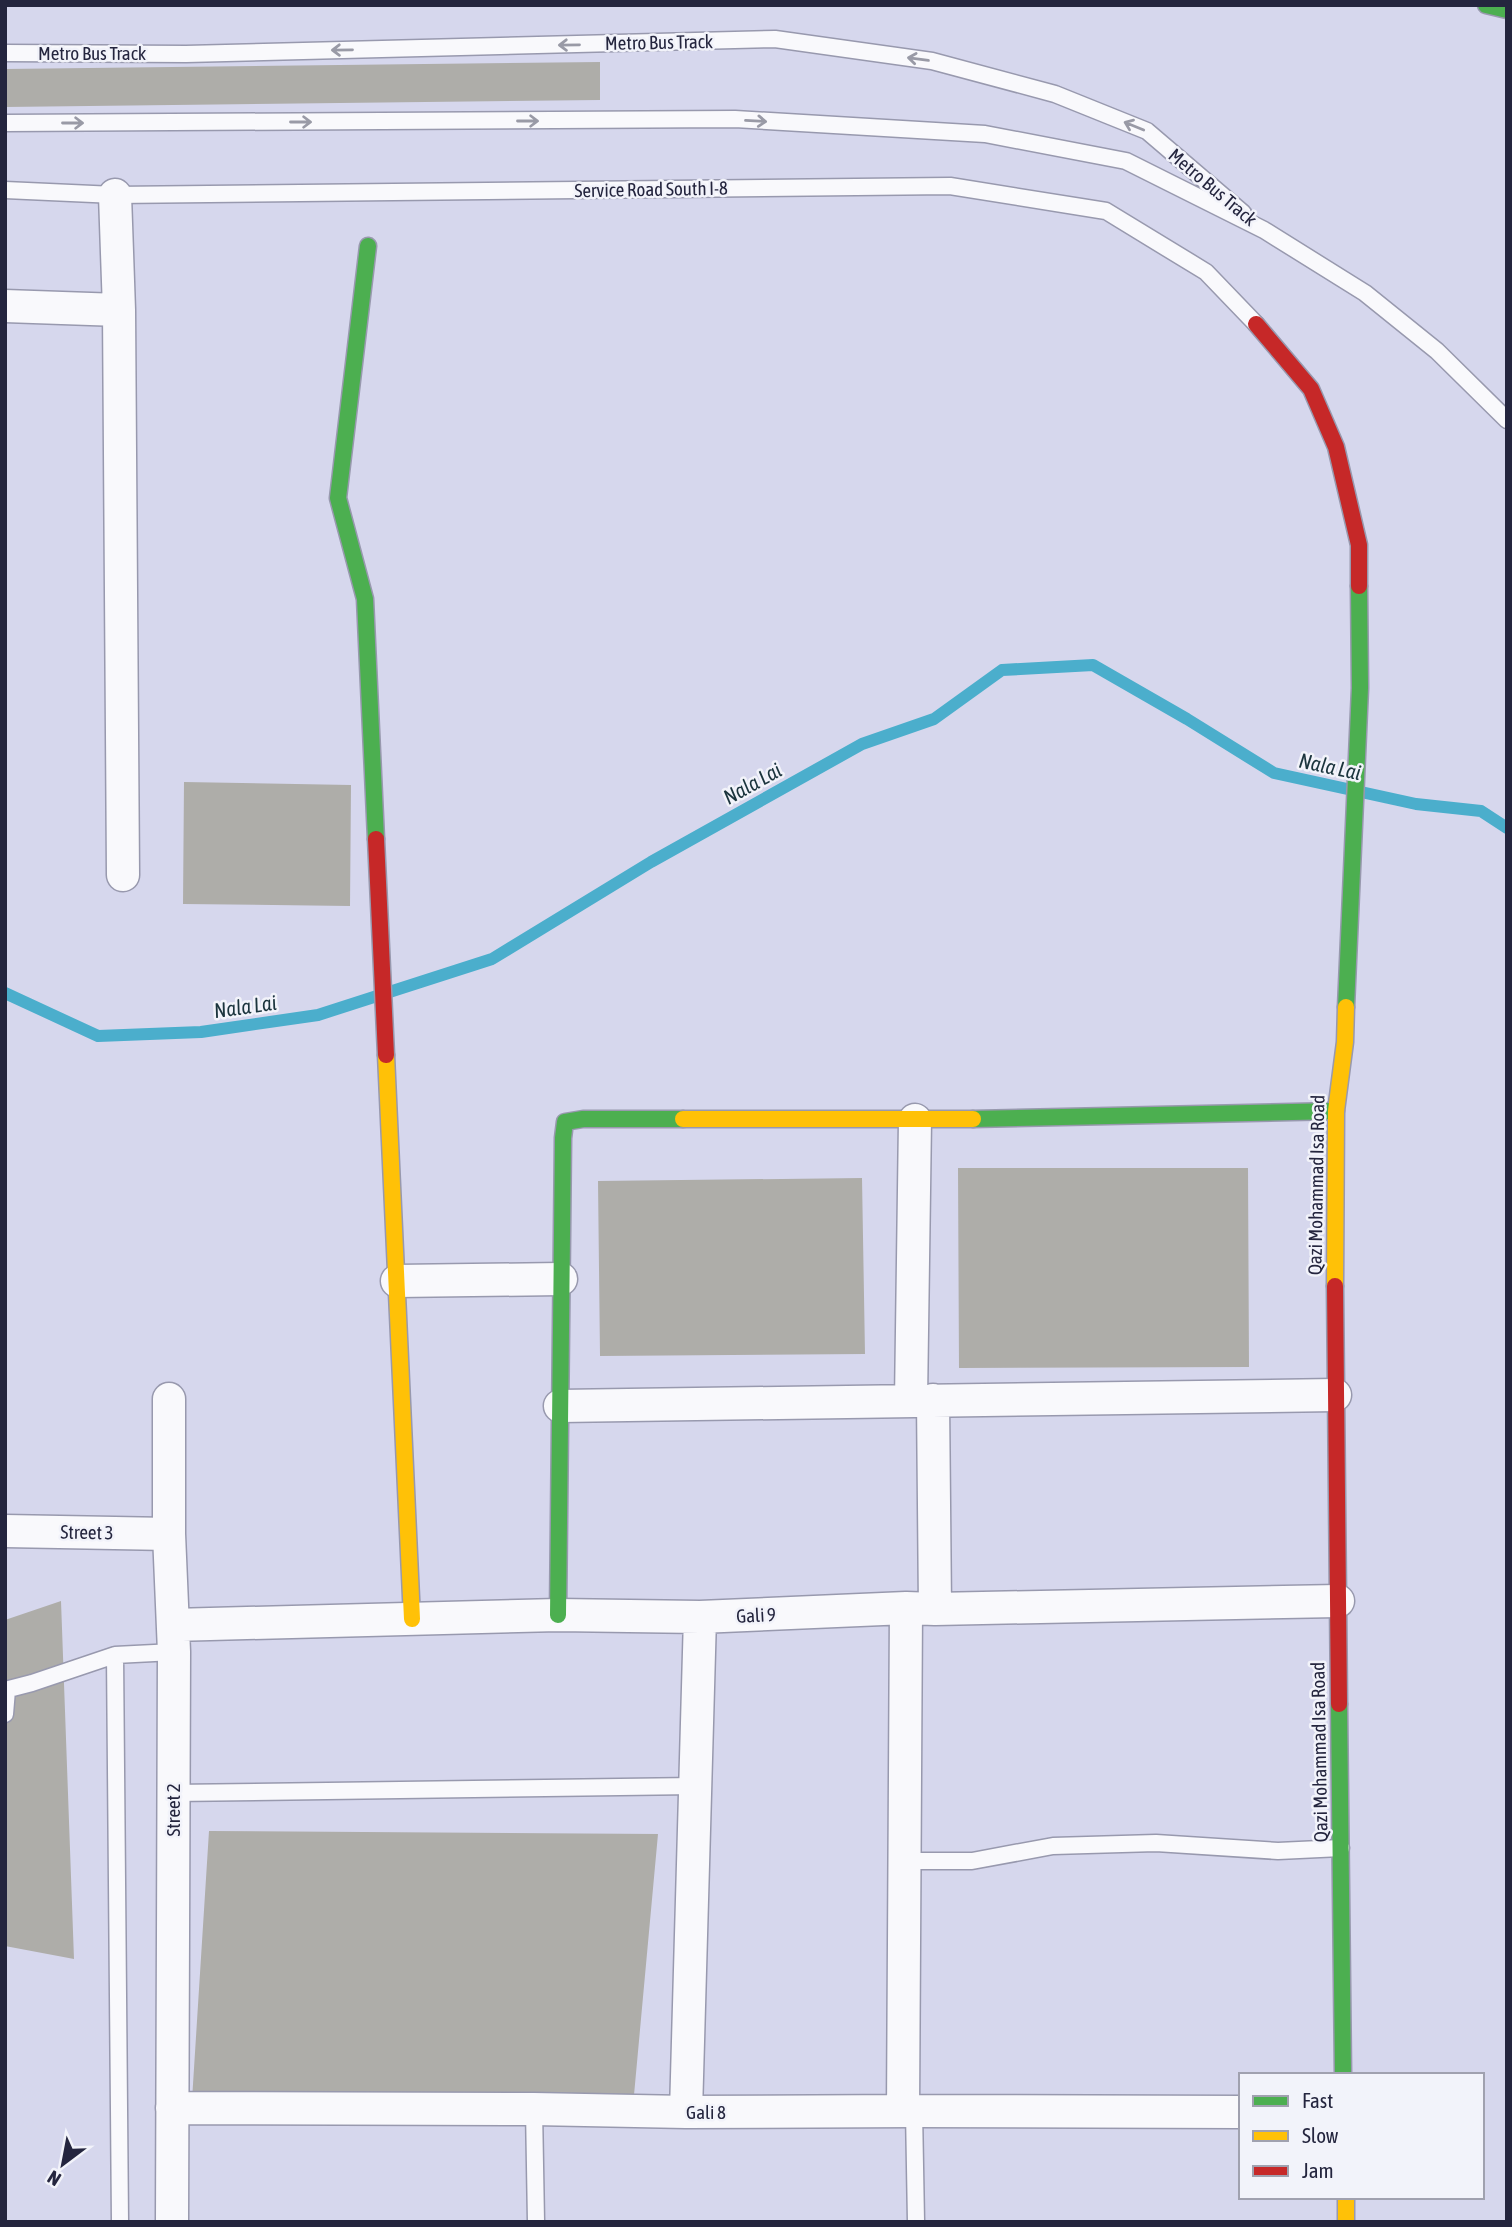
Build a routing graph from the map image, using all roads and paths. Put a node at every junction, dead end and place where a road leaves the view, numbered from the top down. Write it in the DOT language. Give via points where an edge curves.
graph roads {
  1 [pos="1486,5"];
  2 [pos="1507,10"];
  3 [pos="5,53"];
  4 [pos="5,123"];
  5 [pos="5,190"];
  6 [pos="115,195"];
  7 [pos="1264,230"];
  8 [pos="368,246"];
  9 [pos="5,306"];
  10 [pos="119,310"];
  11 [pos="1256,324"];
  12 [pos="1507,420"];
  13 [pos="123,875"];
  14 [pos="1336,1111"];
  15 [pos="915,1120"];
  16 [pos="561,1279"];
  17 [pos="397,1281"];
  18 [pos="1335,1395"];
  19 [pos="169,1399"];
  20 [pos="922,1401"];
  21 [pos="559,1406"];
  22 [pos="5,1531"];
  23 [pos="169,1534"];
  24 [pos="1338,1601"];
  25 [pos="920,1609"];
  26 [pos="558,1615"];
  27 [pos="700,1617"];
  28 [pos="412,1619"];
  29 [pos="174,1638"];
  30 [pos="115,1655"];
  31 [pos="6,1690"];
  32 [pos="5,1714"];
  33 [pos="695,1786"];
  34 [pos="173,1793"];
  35 [pos="1341,1848"];
  36 [pos="904,1861"];
  37 [pos="1343,2073"];
  38 [pos="172,2108"];
  39 [pos="534,2109"];
  40 [pos="909,2111"];
  41 [pos="686,2112"];
  42 [pos="1239,2112"];
  43 [pos="1346,2199"];
  44 [pos="120,2222"];
  45 [pos="172,2222"];
  46 [pos="536,2222"];
  47 [pos="916,2222"];
  48 [pos="1346,2222"];
  1 -- 2 [label="main road"];
  7 -- 3 [label="lane, Metro Bus Track, one-way" via="1147,131 1055,94 932,61 775,40 186,54"];
  4 -- 7 [label="lane, Metro Bus Track, one-way" via="735,119 985,134 1126,160"];
  5 -- 6 [label="lane, Service Road South I-8"];
  6 -- 10 [label="street"];
  6 -- 11 [label="lane, Service Road South I-8" via="950,186 1105,211 1206,272"];
  7 -- 12 [label="lane, Metro Bus Track" via="1365,293 1437,351"];
  8 -- 17 [label="main road" via="338,498 365,599"];
  9 -- 10 [label="street"];
  10 -- 13 [label="street"];
  11 -- 14 [label="main road, Qazi Mohammad Isa Road" via="1311,389 1336,447 1359,545 1360,688 1345,1042"];
  14 -- 15 [label="main road"];
  14 -- 18 [label="main road, Qazi Mohammad Isa Road"];
  15 -- 16 [label="main road" via="565,1122"];
  15 -- 20 [label="street"];
  16 -- 17 [label="street"];
  16 -- 21 [label="main road"];
  17 -- 28 [label="main road"];
  18 -- 20 [label="street"];
  18 -- 24 [label="main road, Qazi Mohammad Isa Road"];
  19 -- 23 [label="street, Street 2"];
  20 -- 21 [label="street"];
  20 -- 25 [label="street"];
  21 -- 26 [label="main road"];
  22 -- 23 [label="street, Street 3"];
  23 -- 29 [label="street, Street 2"];
  24 -- 25 [label="street, Gali 9"];
  24 -- 35 [label="main road, Qazi Mohammad Isa Road"];
  25 -- 27 [label="street, Gali 9"];
  25 -- 36 [label="street"];
  26 -- 27 [label="street, Gali 9"];
  26 -- 28 [label="street, Gali 9"];
  27 -- 33 [label="street"];
  28 -- 29 [label="street, Gali 9"];
  29 -- 30 [label="lane"];
  29 -- 34 [label="street, Street 2"];
  30 -- 31 [label="lane"];
  30 -- 44 [label="lane"];
  31 -- 32 [label="lane"];
  33 -- 34 [label="lane"];
  33 -- 41 [label="street"];
  34 -- 38 [label="street, Street 2"];
  35 -- 36 [label="lane" via="1278,1851 1143,1843 1053,1846 972,1861"];
  35 -- 37 [label="main road, Qazi Mohammad Isa Road"];
  36 -- 40 [label="street"];
  38 -- 39 [label="street, Gali 8"];
  38 -- 45 [label="street, Street 2"];
  39 -- 41 [label="street, Gali 8"];
  39 -- 46 [label="lane"];
  40 -- 41 [label="street, Gali 8"];
  40 -- 42 [label="street, Gali 8"];
  40 -- 47 [label="lane"];
  43 -- 48 [label="main road"];
}
